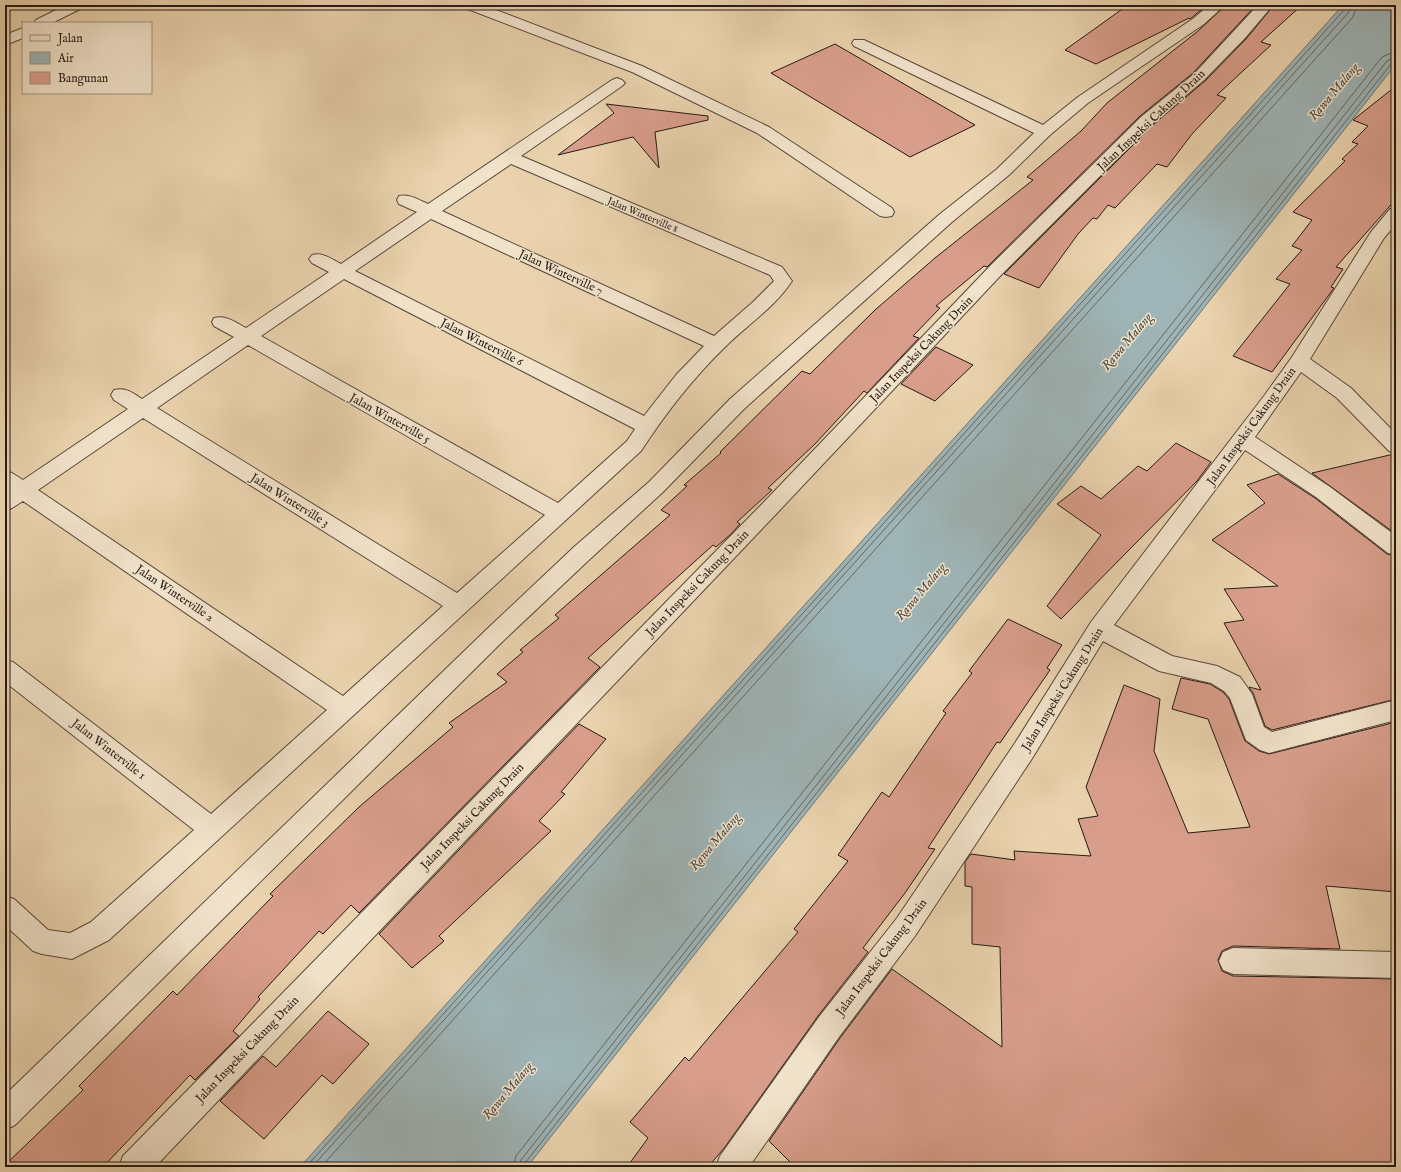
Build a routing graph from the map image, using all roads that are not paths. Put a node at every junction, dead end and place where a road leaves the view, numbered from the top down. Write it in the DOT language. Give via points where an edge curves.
graph roads {
  1 [pos="77,5"];
  2 [pos="470,5"];
  3 [pos="1218,5"];
  4 [pos="1266,5"];
  5 [pos="42,22"];
  6 [pos="22,32"];
  7 [pos="5,41"];
  8 [pos="858,43"];
  9 [pos="617,83"];
  10 [pos="1044,132"];
  11 [pos="509,157"];
  12 [pos="406,200"];
  13 [pos="430,211"];
  14 [pos="886,212"];
  15 [pos="1396,213"];
  16 [pos="318,259"];
  17 [pos="343,271"];
  18 [pos="221,322"];
  19 [pos="247,337"];
  20 [pos="716,344"];
  21 [pos="1299,361"];
  22 [pos="121,395"];
  23 [pos="143,408"];
  24 [pos="646,426"];
  25 [pos="1242,438"];
  26 [pos="1396,446"];
  27 [pos="5,478"];
  28 [pos="23,490"];
  29 [pos="5,503"];
  30 [pos="559,513"];
  31 [pos="1396,547"];
  32 [pos="459,605"];
  33 [pos="1100,628"];
  34 [pos="5,669"];
  35 [pos="344,709"];
  36 [pos="1396,710"];
  37 [pos="212,829"];
  38 [pos="5,908"];
  39 [pos="1233,961"];
  40 [pos="1396,965"];
  41 [pos="5,1115"];
  42 [pos="134,1167"];
  43 [pos="731,1167"];
  1 -- 5 [label="street"];
  2 -- 14 [label="street" via="637,69 763,130"];
  3 -- 10 [label="street" via="1199,21 1088,96"];
  4 -- 42 [label="street, Jalan Inspeksi Cakung Drain" via="1198,77 1147,120 997,269"];
  6 -- 7 [label="street"];
  8 -- 10 [label="street"];
  9 -- 11 [label="street"];
  10 -- 41 [label="street" via="1003,172 946,218 737,404 656,487 494,636"];
  11 -- 13 [label="street"];
  11 -- 20 [label="street, Jalan Winterville 8" via="776,271 783,282 772,295"];
  12 -- 13 [label="street, Jalan Winterville 7"];
  13 -- 17 [label="street"];
  13 -- 20 [label="street, Jalan Winterville 7"];
  15 -- 21 [label="street, Jalan Inspeksi Cakung Drain" via="1378,236"];
  16 -- 17 [label="street, Jalan Winterville 6"];
  17 -- 19 [label="street"];
  17 -- 24 [label="street, Jalan Winterville 6"];
  18 -- 19 [label="street, Jalan Winterville 5"];
  19 -- 23 [label="street"];
  19 -- 30 [label="street, Jalan Winterville 5"];
  20 -- 24 [label="street"];
  21 -- 25 [label="street, Jalan Inspeksi Cakung Drain"];
  21 -- 26 [label="street" via="1344,393"];
  22 -- 23 [label="street, Jalan Winterville 3"];
  23 -- 28 [label="street"];
  23 -- 32 [label="street, Jalan Winterville 3"];
  24 -- 30 [label="street" via="634,446"];
  25 -- 31 [label="street" via="1323,492"];
  25 -- 33 [label="street, Jalan Inspeksi Cakung Drain"];
  27 -- 28 [label="street, Jalan Winterville 2"];
  28 -- 29 [label="street"];
  28 -- 35 [label="street, Jalan Winterville 2"];
  30 -- 32 [label="street"];
  32 -- 35 [label="street"];
  33 -- 36 [label="street" via="1167,664 1217,675 1232,684 1240,694 1254,732 1270,743"];
  33 -- 43 [label="street, Jalan Inspeksi Cakung Drain" via="1024,750 906,927 829,1027"];
  34 -- 37 [label="street, Jalan Winterville 1"];
  35 -- 37 [label="street"];
  37 -- 38 [label="street" via="100,931 72,946 42,942"];
  39 -- 40 [label="street"];
}
